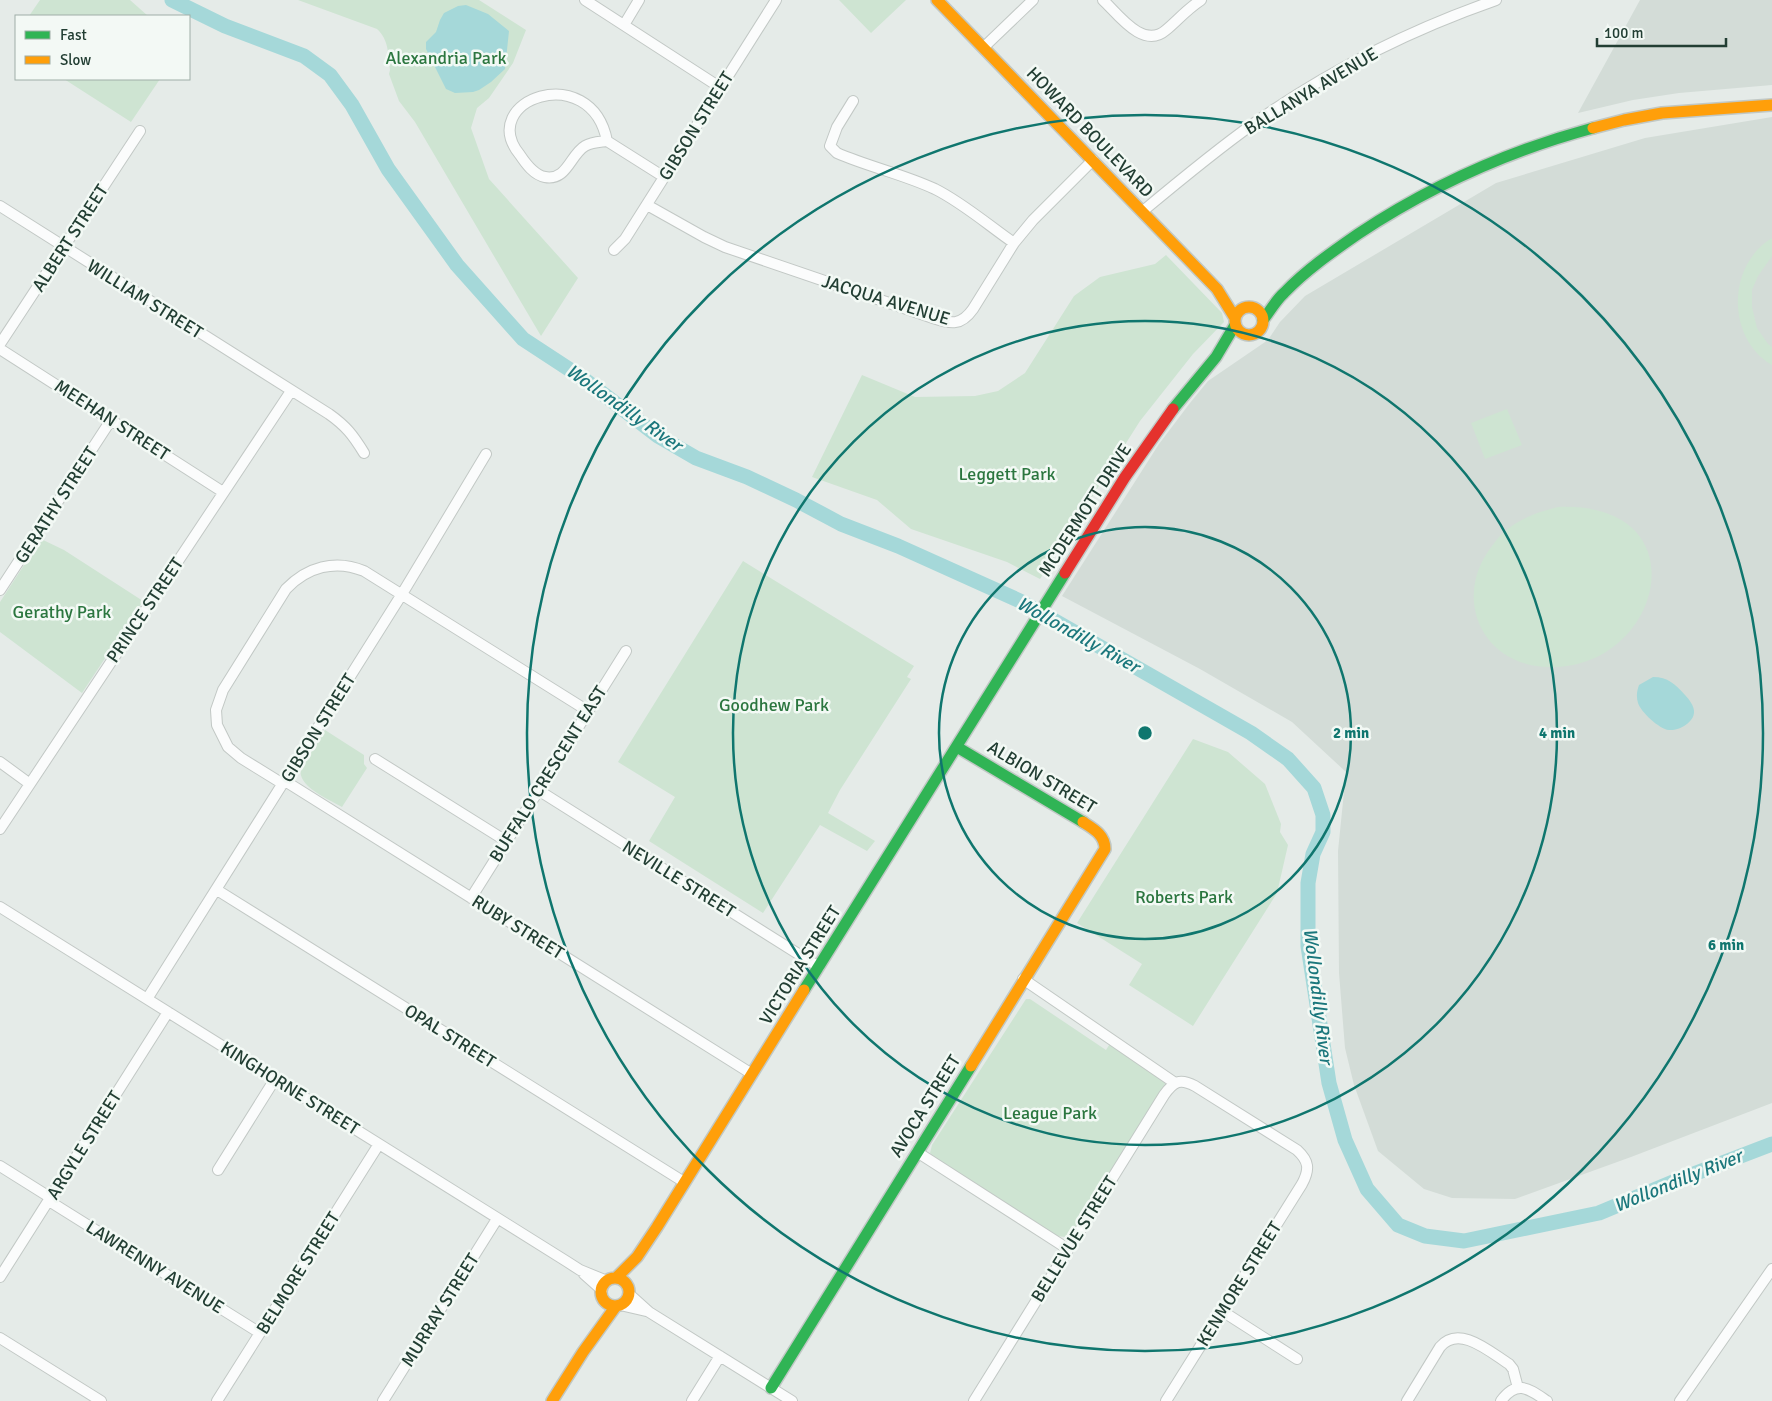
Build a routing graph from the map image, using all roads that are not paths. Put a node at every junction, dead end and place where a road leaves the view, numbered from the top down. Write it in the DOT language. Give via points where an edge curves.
graph roads {
  1 [pos="585,0"];
  2 [pos="639,0"];
  3 [pos="776,0"];
  4 [pos="937,0"];
  5 [pos="1033,0"];
  6 [pos="1103,0"];
  7 [pos="1201,0"];
  8 [pos="1496,0"];
  9 [pos="624,25"];
  10 [pos="984,47"];
  11 [pos="721,88"];
  12 [pos="852,100"];
  13 [pos="1772,104"];
  14 [pos="140,131"];
  15 [pos="607,141"];
  16 [pos="1093,160"];
  17 [pos="664,177"];
  18 [pos="647,205"];
  19 [pos="0,206"];
  20 [pos="1144,211"];
  21 [pos="1014,243"];
  22 [pos="64,247"];
  23 [pos="614,250"];
  24 [pos="1217,289"];
  25 [pos="1282,294"];
  26 [pos="1251,307"];
  27 [pos="1263,320"];
  28 [pos="1235,321"];
  29 [pos="1248,336"];
  30 [pos="0,344"];
  31 [pos="0,349"];
  32 [pos="1218,356"];
  33 [pos="291,391"];
  34 [pos="111,420"];
  35 [pos="364,453"];
  36 [pos="486,454"];
  37 [pos="224,492"];
  38 [pos="0,590"];
  39 [pos="402,594"];
  40 [pos="626,651"];
  41 [pos="992,690"];
  42 [pos="588,711"];
  43 [pos="957,747"];
  44 [pos="375,759"];
  45 [pos="0,762"];
  46 [pos="284,782"];
  47 [pos="30,784"];
  48 [pos="538,790"];
  49 [pos="0,829"];
  50 [pos="506,842"];
  51 [pos="1105,842"];
  52 [pos="217,890"];
  53 [pos="471,898"];
  54 [pos="0,907"];
  55 [pos="819,967"];
  56 [pos="1024,979"];
  57 [pos="148,999"];
  58 [pos="168,1012"];
  59 [pos="752,1074"];
  60 [pos="275,1079"];
  61 [pos="1177,1082"];
  62 [pos="379,1144"];
  63 [pos="917,1152"];
  64 [pos="0,1166"];
  65 [pos="218,1170"];
  66 [pos="684,1182"];
  67 [pos="50,1199"];
  68 [pos="497,1218"];
  69 [pos="1068,1249"];
  70 [pos="637,1257"];
  71 [pos="1772,1269"];
  72 [pos="0,1277"];
  73 [pos="607,1287"];
  74 [pos="628,1290"];
  75 [pos="618,1305"];
  76 [pos="1222,1311"];
  77 [pos="649,1312"];
  78 [pos="260,1333"];
  79 [pos="0,1338"];
  80 [pos="581,1353"];
  81 [pos="720,1356"];
  82 [pos="1297,1359"];
  83 [pos="771,1388"];
  84 [pos="1518,1388"];
  85 [pos="101,1401"];
  86 [pos="217,1401"];
  87 [pos="383,1401"];
  88 [pos="552,1401"];
  89 [pos="692,1401"];
  90 [pos="792,1401"];
  91 [pos="974,1401"];
  92 [pos="1166,1401"];
  93 [pos="1407,1401"];
  94 [pos="1501,1401"];
  95 [pos="1547,1401"];
  96 [pos="1680,1401"];
  1 -- 9 [label="street"];
  2 -- 9 [label="street"];
  3 -- 11 [label="street, GIBSON STREET"];
  4 -- 10 [label="main road, HOWARD BOULEVARD"];
  5 -- 10 [label="street"];
  6 -- 7 [label="street" via="1130,27 1146,36 1164,32"];
  8 -- 20 [label="street, BALLANYA AVENUE" via="1426,27 1311,86 1252,124"];
  9 -- 11 [label="street"];
  10 -- 16 [label="main road, HOWARD BOULEVARD"];
  11 -- 17 [label="street, GIBSON STREET"];
  12 -- 21 [label="street" via="832,136 830,146 837,154 935,190"];
  13 -- 25 [label="main road" via="1662,113 1624,120 1549,140 1505,156 1463,174 1390,213 1318,262"];
  14 -- 22 [label="street, ALBERT STREET"];
  15 -- 15 [label="street" via="601,120 593,110 574,98 562,95 551,94 530,100 516,112 510,127 516,151 534,172 546,177 560,174 586,145"];
  15 -- 17 [label="street"];
  16 -- 20 [label="main road, HOWARD BOULEVARD"];
  16 -- 21 [label="street, JACQUA AVENUE"];
  17 -- 18 [label="street, GIBSON STREET"];
  18 -- 21 [label="street, JACQUA AVENUE" via="725,247 946,322 967,318"];
  18 -- 23 [label="street, GIBSON STREET"];
  19 -- 22 [label="street, WILLIAM STREET"];
  20 -- 24 [label="main road, HOWARD BOULEVARD"];
  22 -- 30 [label="street, ALBERT STREET"];
  22 -- 33 [label="street, WILLIAM STREET"];
  24 -- 26 [label="main road, HOWARD BOULEVARD"];
  24 -- 28 [label="main road, HOWARD BOULEVARD"];
  25 -- 26 [label="main road"];
  25 -- 27 [label="main road"];
  26 -- 27 [label="main road" via="1260,312"];
  26 -- 28 [label="main road" via="1240,310"];
  27 -- 29 [label="main road" via="1258,333"];
  28 -- 29 [label="main road" via="1241,334"];
  28 -- 32 [label="main road, MCDERMOTT DRIVE"];
  29 -- 32 [label="main road, MCDERMOTT DRIVE"];
  31 -- 34 [label="street, MEEHAN STREET"];
  32 -- 41 [label="main road, MCDERMOTT DRIVE" via="1176,405 1125,477"];
  33 -- 35 [label="street, WILLIAM STREET" via="345,425"];
  33 -- 37 [label="street, PRINCE STREET"];
  34 -- 37 [label="street, MEEHAN STREET"];
  34 -- 38 [label="street, GERATHY STREET"];
  36 -- 39 [label="street, GIBSON STREET"];
  37 -- 47 [label="street, PRINCE STREET"];
  39 -- 42 [label="street, RUBY STREET"];
  39 -- 46 [label="street, GIBSON STREET"];
  39 -- 46 [label="street, RUBY STREET" via="364,571 347,566 321,566 306,573 286,589 227,683 216,710 217,725 224,740 234,753"];
  40 -- 42 [label="street, BUFFALO CRESCENT EAST"];
  41 -- 43 [label="main road, VICTORIA STREET"];
  42 -- 48 [label="street, BUFFALO CRESCENT EAST"];
  43 -- 51 [label="main road, ALBION STREET" via="1096,830"];
  43 -- 55 [label="main road, VICTORIA STREET"];
  44 -- 50 [label="street"];
  45 -- 47 [label="street"];
  46 -- 52 [label="street, GIBSON STREET"];
  46 -- 53 [label="street, RUBY STREET"];
  47 -- 49 [label="street, PRINCE STREET"];
  48 -- 50 [label="street, BUFFALO CRESCENT EAST"];
  48 -- 55 [label="street, NEVILLE STREET"];
  50 -- 53 [label="street, BUFFALO CRESCENT EAST"];
  51 -- 56 [label="main road, AVOCA STREET" via="1101,856"];
  52 -- 57 [label="street, GIBSON STREET"];
  52 -- 66 [label="street, OPAL STREET"];
  53 -- 59 [label="street, RUBY STREET"];
  54 -- 57 [label="street, KINGHORNE STREET"];
  55 -- 59 [label="main road, VICTORIA STREET"];
  56 -- 61 [label="street"];
  56 -- 63 [label="main road, AVOCA STREET"];
  57 -- 58 [label="street, KINGHORNE STREET"];
  58 -- 60 [label="street, KINGHORNE STREET"];
  58 -- 67 [label="street, ARGYLE STREET"];
  59 -- 66 [label="main road, VICTORIA STREET"];
  60 -- 62 [label="street, KINGHORNE STREET"];
  60 -- 65 [label="street"];
  61 -- 69 [label="street, BELLEVUE STREET" via="1164,1095"];
  61 -- 76 [label="street, KENMORE STREET" via="1196,1086 1297,1150 1308,1166 1302,1184"];
  62 -- 68 [label="street, KINGHORNE STREET"];
  62 -- 78 [label="street, BELMORE STREET"];
  63 -- 69 [label="street"];
  63 -- 83 [label="main road, AVOCA STREET"];
  64 -- 67 [label="street, LAWRENNY AVENUE"];
  66 -- 70 [label="main road, VICTORIA STREET"];
  67 -- 72 [label="street, ARGYLE STREET"];
  67 -- 78 [label="street, LAWRENNY AVENUE"];
  68 -- 73 [label="street, KINGHORNE STREET"];
  68 -- 87 [label="street, MURRAY STREET"];
  69 -- 91 [label="street, BELLEVUE STREET"];
  70 -- 73 [label="main road, VICTORIA STREET"];
  70 -- 74 [label="main road, VICTORIA STREET"];
  71 -- 96 [label="street"];
  73 -- 74 [label="main road" via="624,1282"];
  73 -- 75 [label="main road" via="609,1304"];
  73 -- 80 [label="main road, VICTORIA STREET"];
  74 -- 75 [label="main road, VICTORIA STREET" via="624,1302"];
  74 -- 77 [label="street"];
  75 -- 77 [label="street"];
  75 -- 80 [label="main road, VICTORIA STREET"];
  76 -- 82 [label="street"];
  76 -- 92 [label="street, KENMORE STREET"];
  77 -- 81 [label="street"];
  78 -- 86 [label="street, BELMORE STREET"];
  79 -- 85 [label="street"];
  80 -- 88 [label="main road, VICTORIA STREET"];
  81 -- 83 [label="street"];
  81 -- 89 [label="street"];
  83 -- 90 [label="street"];
  84 -- 93 [label="street" via="1509,1364 1470,1340 1456,1337 1443,1344"];
  84 -- 94 [label="street" via="1508,1392"];
  84 -- 95 [label="street" via="1528,1389"];
}
